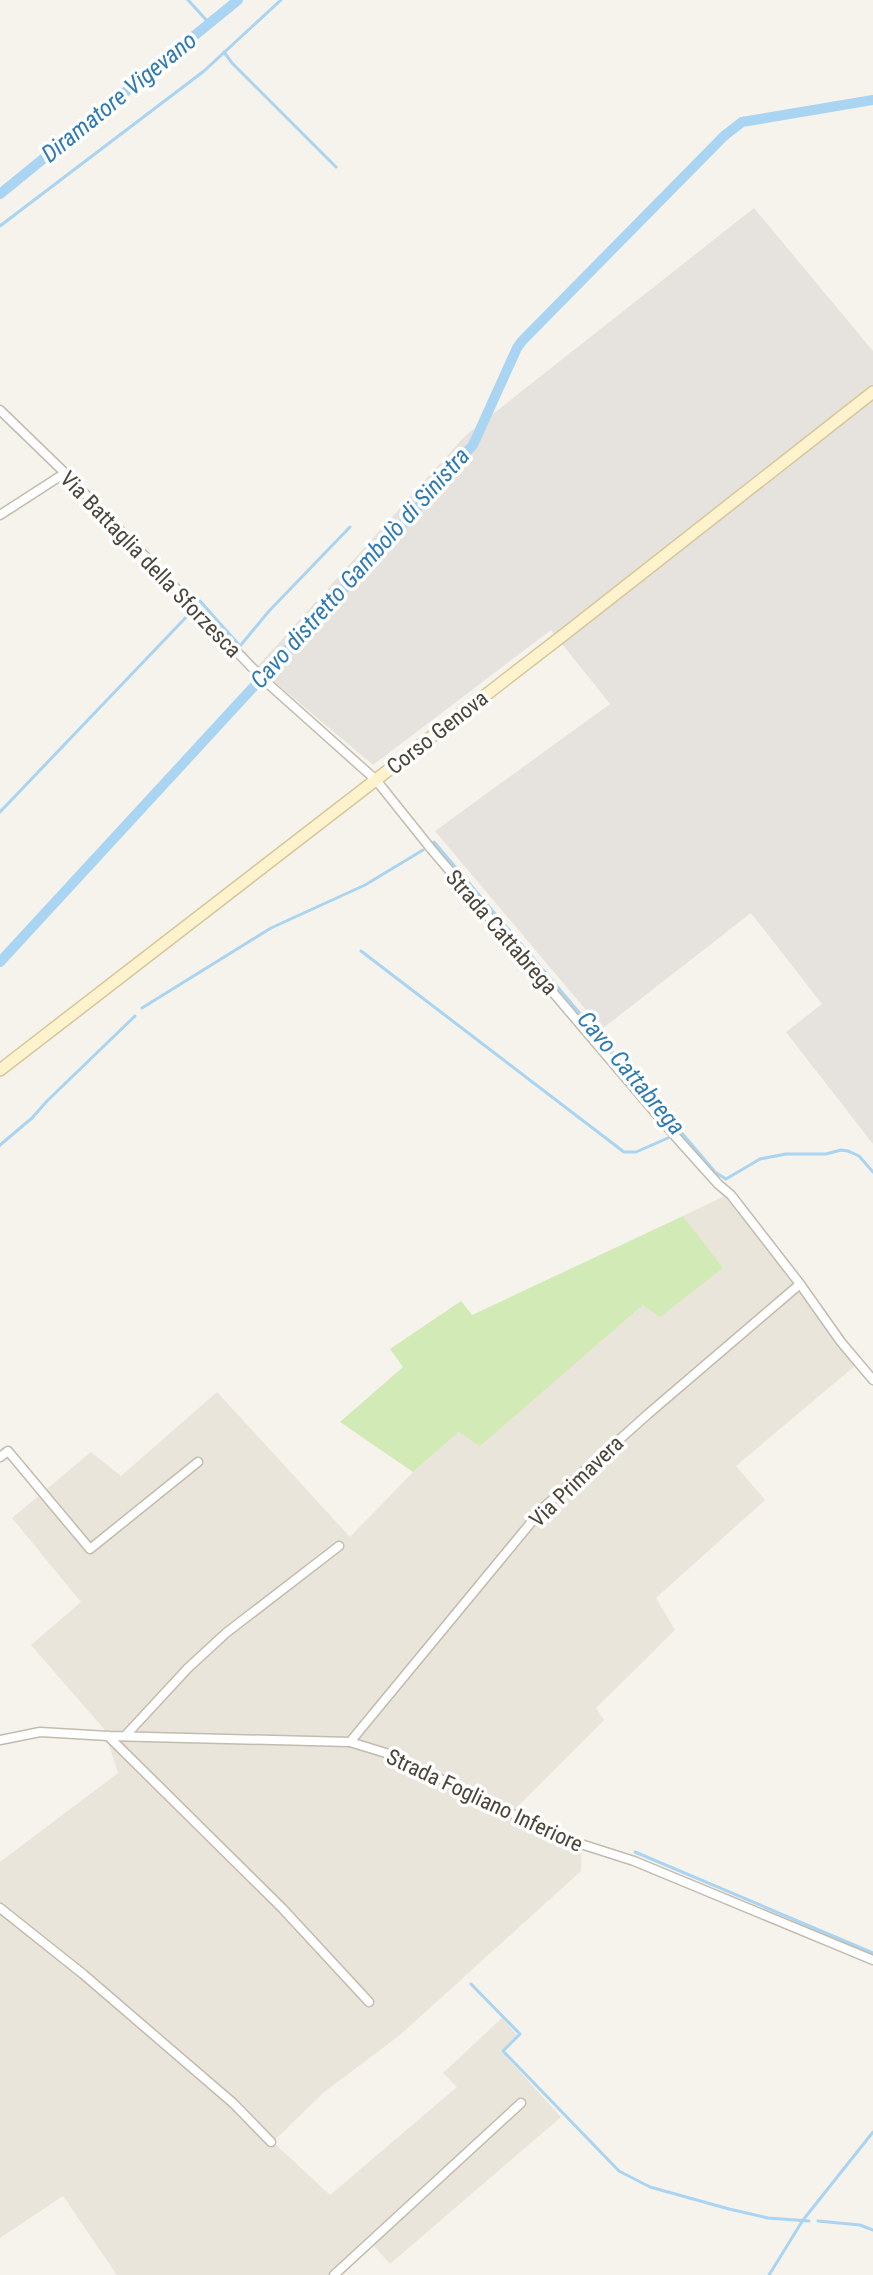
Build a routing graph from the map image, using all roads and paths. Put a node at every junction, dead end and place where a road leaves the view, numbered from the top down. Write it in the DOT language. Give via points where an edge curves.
graph roads {
  1 [pos="873,392"];
  2 [pos="0,410"];
  3 [pos="65,473"];
  4 [pos="0,515"];
  5 [pos="376,780"];
  6 [pos="0,1070"];
  7 [pos="800,1284"];
  8 [pos="873,1380"];
  9 [pos="0,1457"];
  10 [pos="198,1462"];
  11 [pos="339,1546"];
  12 [pos="108,1736"];
  13 [pos="125,1736"];
  14 [pos="0,1740"];
  15 [pos="350,1742"];
  16 [pos="0,1908"];
  17 [pos="873,1960"];
  18 [pos="369,2002"];
  19 [pos="521,2103"];
  20 [pos="271,2142"];
  21 [pos="334,2275"];
  1 -- 5 [label="main road, Corso Genova"];
  2 -- 3 [label="street, Via Battaglia della Sforzesca"];
  3 -- 4 [label="street"];
  3 -- 5 [label="street, Via Battaglia della Sforzesca" via="260,677"];
  5 -- 6 [label="main road, Corso Genova"];
  5 -- 7 [label="street, Strada Cattabrega" via="675,1136 731,1195"];
  7 -- 8 [label="street, Strada Cattabrega"];
  7 -- 15 [label="street, Via Primavera" via="543,1508"];
  9 -- 10 [label="street" via="8,1451 90,1549"];
  11 -- 13 [label="street" via="226,1633"];
  12 -- 13 [label="street, Strada Fogliano Inferiore"];
  12 -- 14 [label="street, Strada Fogliano Inferiore" via="40,1732"];
  12 -- 18 [label="street"];
  13 -- 15 [label="street, Strada Fogliano Inferiore"];
  15 -- 17 [label="street, Strada Fogliano Inferiore" via="389,1754 562,1838 634,1861"];
  16 -- 20 [label="street" via="233,2103"];
  19 -- 21 [label="street"];
}
